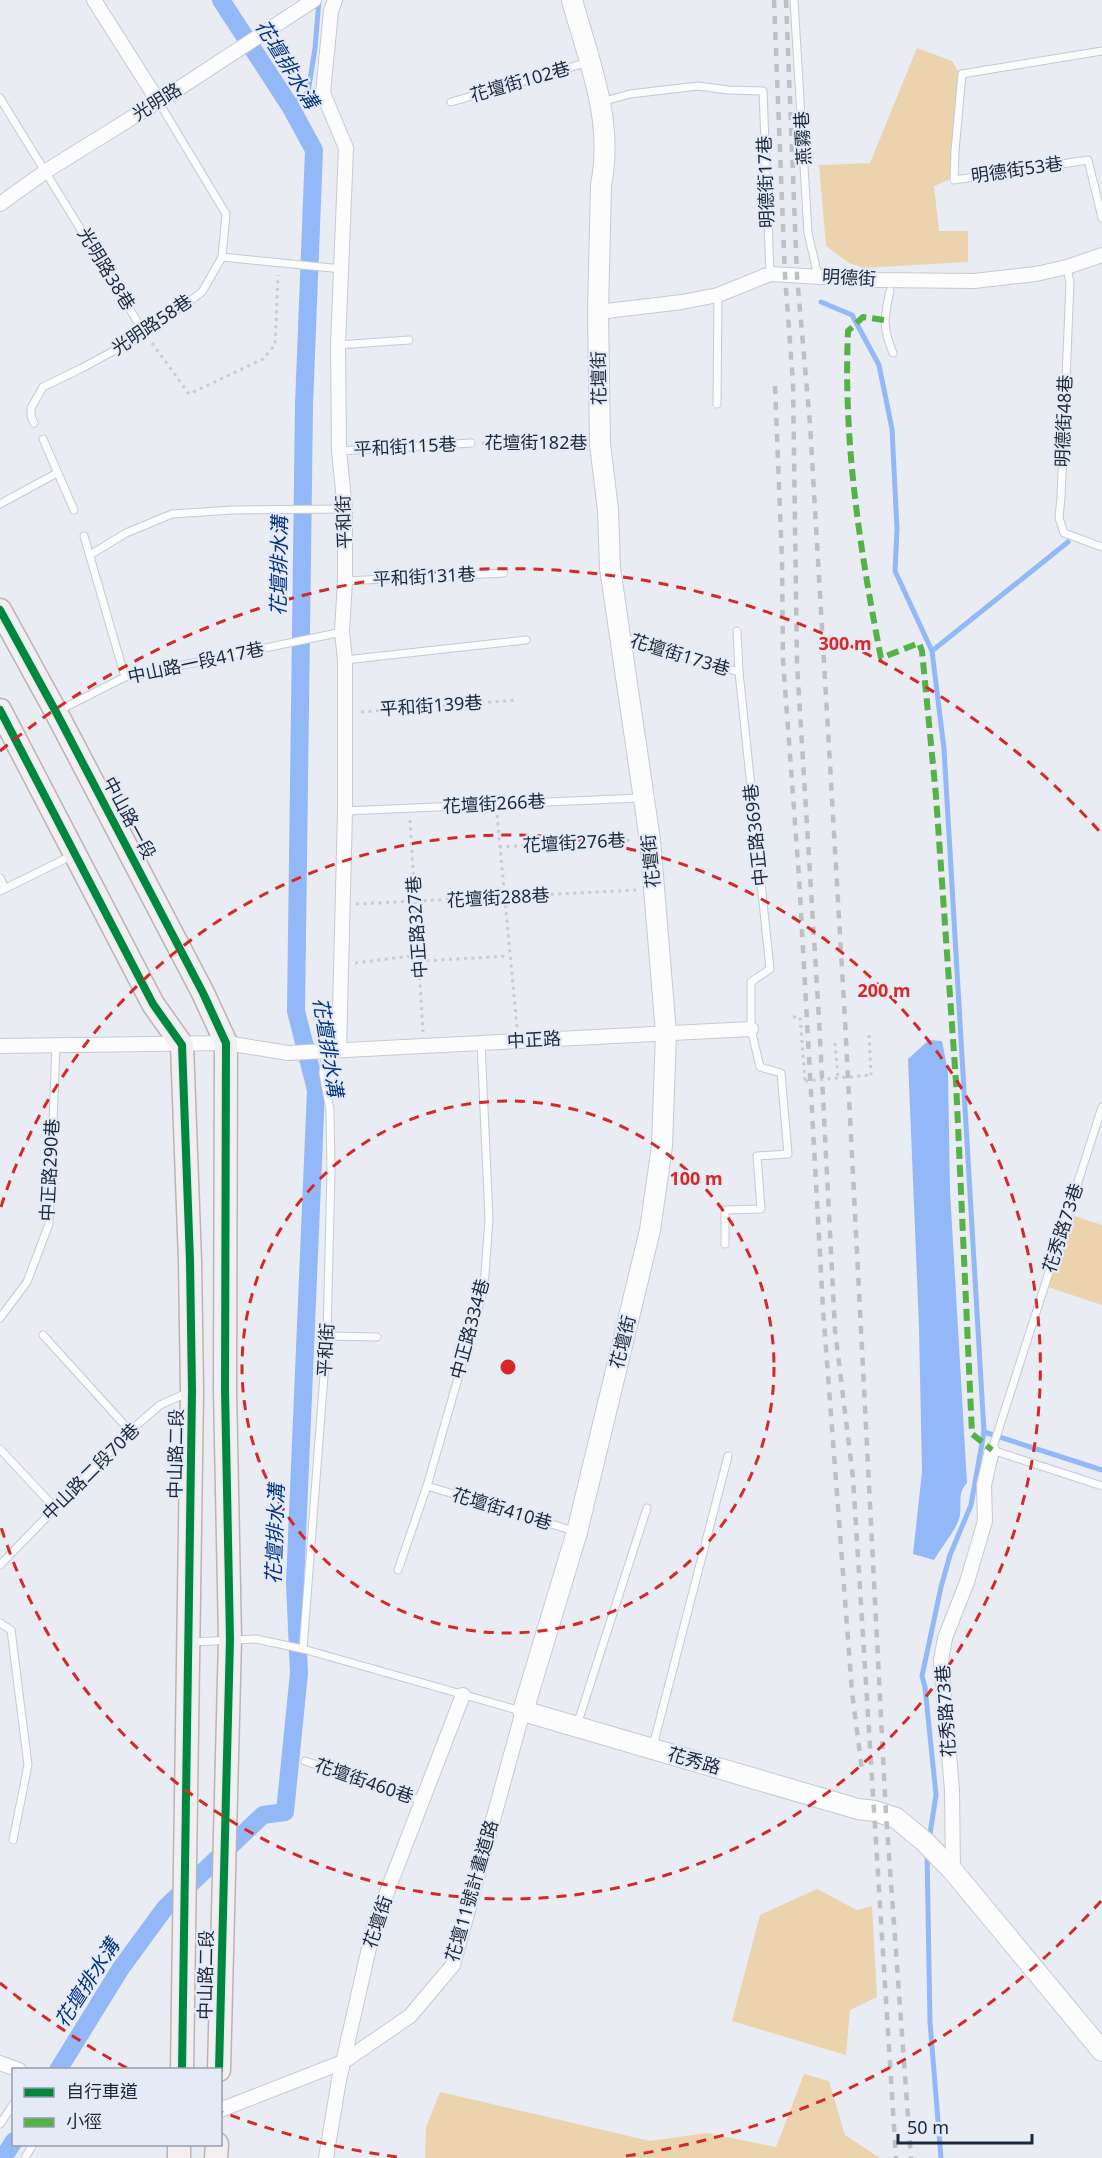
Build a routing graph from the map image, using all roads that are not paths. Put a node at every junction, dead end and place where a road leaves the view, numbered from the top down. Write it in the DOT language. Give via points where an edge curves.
graph roads {
  1 [pos="94,0"];
  2 [pos="316,0"];
  3 [pos="572,0"];
  4 [pos="794,0"];
  5 [pos="333,5"];
  6 [pos="1102,51"];
  7 [pos="589,62"];
  8 [pos="0,98"];
  9 [pos="158,101"];
  10 [pos="451,102"];
  11 [pos="601,102"];
  12 [pos="46,171"];
  13 [pos="0,204"];
  14 [pos="1102,218"];
  15 [pos="1102,255"];
  16 [pos="222,257"];
  17 [pos="1067,267"];
  18 [pos="342,269"];
  19 [pos="770,274"];
  20 [pos="819,276"];
  21 [pos="890,291"];
  22 [pos="718,295"];
  23 [pos="598,312"];
  24 [pos="146,334"];
  25 [pos="409,340"];
  26 [pos="338,345"];
  27 [pos="893,353"];
  28 [pos="717,404"];
  29 [pos="34,423"];
  30 [pos="43,439"];
  31 [pos="471,443"];
  32 [pos="339,451"];
  33 [pos="57,473"];
  34 [pos="0,504"];
  35 [pos="345,509"];
  36 [pos="74,510"];
  37 [pos="84,536"];
  38 [pos="1102,547"];
  39 [pos="90,555"];
  40 [pos="504,573"];
  41 [pos="345,581"];
  42 [pos="0,610"];
  43 [pos="737,631"];
  44 [pos="342,632"];
  45 [pos="622,637"];
  46 [pos="526,640"];
  47 [pos="345,660"];
  48 [pos="739,672"];
  49 [pos="124,677"];
  50 [pos="0,710"];
  51 [pos="56,712"];
  52 [pos="643,797"];
  53 [pos="345,811"];
  54 [pos="76,854"];
  55 [pos="0,878"];
  56 [pos="3,890"];
  57 [pos="751,1029"];
  58 [pos="666,1033"];
  59 [pos="226,1043"];
  60 [pos="481,1043"];
  61 [pos="56,1045"];
  62 [pos="182,1045"];
  63 [pos="0,1046"];
  64 [pos="327,1050"];
  65 [pos="1102,1107"];
  66 [pos="724,1244"];
  67 [pos="0,1318"];
  68 [pos="43,1335"];
  69 [pos="327,1336"];
  70 [pos="377,1337"];
  71 [pos="192,1391"];
  72 [pos="130,1431"];
  73 [pos="0,1449"];
  74 [pos="992,1450"];
  75 [pos="728,1456"];
  76 [pos="427,1486"];
  77 [pos="1102,1486"];
  78 [pos="55,1508"];
  79 [pos="647,1508"];
  80 [pos="577,1532"];
  81 [pos="0,1565"];
  82 [pos="398,1570"];
  83 [pos="0,1623"];
  84 [pos="230,1639"];
  85 [pos="189,1642"];
  86 [pos="303,1649"];
  87 [pos="463,1695"];
  88 [pos="523,1711"];
  89 [pos="577,1727"];
  90 [pos="652,1749"];
  91 [pos="305,1761"];
  92 [pos="423,1801"];
  93 [pos="14,1840"];
  94 [pos="953,1871"];
  95 [pos="1102,2051"];
  96 [pos="343,2062"];
  97 [pos="0,2063"];
  98 [pos="14,2068"];
  99 [pos="182,2068"];
  100 [pos="219,2068"];
  101 [pos="12,2106"];
  102 [pos="222,2109"];
  103 [pos="0,2124"];
  104 [pos="326,2158"];
  1 -- 9 [label="street"];
  2 -- 5 [label="lane"];
  2 -- 9 [label="street, 光明路"];
  3 -- 7 [label="street, 花壇街"];
  4 -- 20 [label="lane, 燕霧巷" via="808,233"];
  5 -- 18 [label="street, 平和街" via="323,93 346,148"];
  6 -- 14 [label="lane, 明德街53巷" via="962,74 954,180 1088,160"];
  7 -- 10 [label="lane, 花壇街102巷"];
  7 -- 11 [label="street, 花壇街"];
  8 -- 12 [label="lane, 光明路38巷"];
  9 -- 12 [label="street, 光明路"];
  9 -- 16 [label="lane, 光明路58巷" via="226,214"];
  11 -- 19 [label="lane, 明德街17巷" via="630,94 698,86 764,91"];
  11 -- 23 [label="street, 花壇街" via="606,152 601,185"];
  12 -- 13 [label="street, 光明路"];
  12 -- 24 [label="lane, 光明路38巷"];
  15 -- 17 [label="street, 明德街"];
  16 -- 18 [label="lane"];
  16 -- 24 [label="lane, 光明路58巷" via="202,292"];
  17 -- 20 [label="street, 明德街" via="974,281"];
  17 -- 38 [label="lane, 明德街48巷" via="1070,283 1059,518 1064,533"];
  18 -- 26 [label="street, 平和街"];
  19 -- 20 [label="street, 明德街"];
  19 -- 22 [label="street, 明德街"];
  21 -- 27 [label="lane" via="884,320"];
  22 -- 23 [label="street, 明德街"];
  22 -- 28 [label="lane"];
  23 -- 45 [label="street, 花壇街" via="600,444 610,568"];
  24 -- 29 [label="lane, 光明路58巷" via="43,387 32,408"];
  25 -- 26 [label="lane"];
  26 -- 32 [label="street, 平和街"];
  30 -- 33 [label="lane"];
  31 -- 32 [label="lane, 平和街115巷"];
  32 -- 35 [label="street, 平和街"];
  33 -- 34 [label="lane"];
  33 -- 36 [label="lane"];
  35 -- 39 [label="lane" via="172,514 126,533"];
  35 -- 41 [label="street, 平和街"];
  37 -- 39 [label="lane"];
  39 -- 49 [label="lane"];
  40 -- 41 [label="lane, 平和街131巷"];
  41 -- 44 [label="street, 平和街"];
  42 -- 51 [label="main road, 中山路一段"];
  43 -- 48 [label="lane, 中正路369巷"];
  44 -- 47 [label="street, 平和街"];
  44 -- 49 [label="lane, 中山路一段417巷"];
  45 -- 48 [label="lane, 花壇街173巷"];
  45 -- 52 [label="street, 花壇街"];
  46 -- 47 [label="lane"];
  47 -- 53 [label="street, 平和街"];
  48 -- 57 [label="lane, 中正路369巷" via="770,969 751,982"];
  49 -- 51 [label="lane, 中山路一段417巷"];
  50 -- 54 [label="main road" via="11,739"];
  51 -- 59 [label="main road, 中山路一段"];
  52 -- 53 [label="lane, 花壇街266巷"];
  52 -- 58 [label="street, 花壇街"];
  53 -- 64 [label="street, 平和街" via="341,965"];
  54 -- 56 [label="lane"];
  54 -- 62 [label="main road" via="153,1004"];
  55 -- 56 [label="lane"];
  57 -- 58 [label="street, 中正路"];
  57 -- 66 [label="lane" via="760,1068 781,1073 788,1154 757,1155 761,1209 725,1210"];
  58 -- 60 [label="street, 中正路"];
  58 -- 80 [label="street, 花壇街" via="662,1146 650,1230"];
  59 -- 62 [label="street"];
  59 -- 64 [label="street, 中正路" via="288,1053"];
  59 -- 84 [label="main road" via="225,1390"];
  60 -- 64 [label="street, 中正路"];
  60 -- 76 [label="lane, 中正路334巷" via="489,1219 484,1288"];
  61 -- 62 [label="street"];
  61 -- 63 [label="street"];
  61 -- 67 [label="lane, 中正路290巷" via="49,1224 27,1282"];
  62 -- 71 [label="main road, 中山路二段"];
  64 -- 69 [label="lane, 平和街" via="323,1072 330,1110 331,1171"];
  65 -- 74 [label="lane, 花秀路73巷"];
  68 -- 72 [label="lane"];
  69 -- 70 [label="lane"];
  69 -- 86 [label="lane, 平和街"];
  71 -- 72 [label="lane, 中山路二段70巷" via="160,1405"];
  71 -- 85 [label="main road, 中山路二段"];
  72 -- 78 [label="lane, 中山路二段70巷"];
  73 -- 78 [label="lane"];
  74 -- 77 [label="lane"];
  74 -- 94 [label="street, 花秀路73巷" via="984,1485 985,1521 940,1661 952,1790"];
  75 -- 90 [label="lane"];
  76 -- 80 [label="lane, 花壇街410巷"];
  76 -- 82 [label="lane, 中正路334巷"];
  78 -- 81 [label="lane, 中山路二段70巷"];
  79 -- 89 [label="lane"];
  80 -- 88 [label="street, 花壇街"];
  83 -- 93 [label="lane" via="11,1630 28,1765"];
  84 -- 85 [label="lane, 花秀路"];
  84 -- 86 [label="lane, 花秀路" via="256,1639"];
  84 -- 100 [label="main road, 中山路二段"];
  85 -- 99 [label="main road, 中山路二段"];
  86 -- 87 [label="lane, 花秀路"];
  87 -- 88 [label="lane, 花秀路"];
  87 -- 92 [label="street, 花壇街"];
  88 -- 89 [label="street, 花秀路"];
  88 -- 96 [label="street, 花壇11號計畫道路" via="453,1965 410,2016"];
  89 -- 90 [label="street, 花秀路"];
  90 -- 94 [label="street, 花秀路" via="896,1818"];
  91 -- 92 [label="lane, 花壇街460巷"];
  92 -- 96 [label="street, 花壇街" via="374,1926"];
  94 -- 95 [label="street, 花秀路"];
  96 -- 102 [label="street, 花壇11號計畫道路"];
  96 -- 104 [label="street, 花壇街"];
  97 -- 98 [label="street"];
  101 -- 103 [label="lane"];
}
